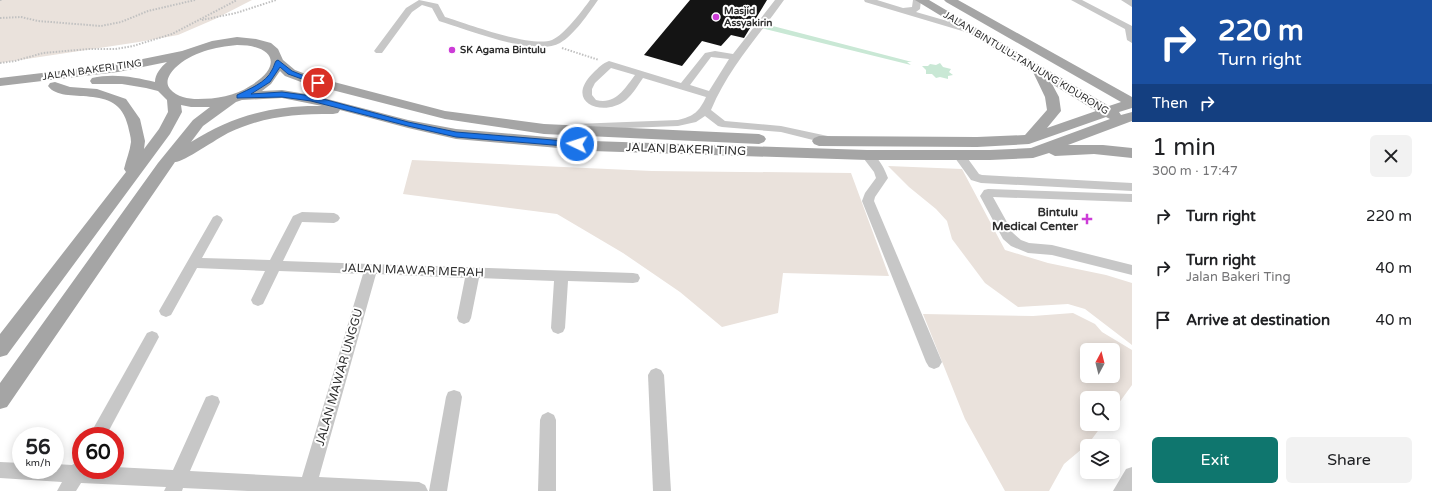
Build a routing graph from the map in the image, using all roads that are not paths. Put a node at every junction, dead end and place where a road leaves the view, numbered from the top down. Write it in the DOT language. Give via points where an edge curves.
graph roads {
  1 [pos="594,0"];
  2 [pos="778,0"];
  3 [pos="868,0"];
  4 [pos="917,0"];
  5 [pos="920,0"];
  6 [pos="950,0"];
  7 [pos="1075,0"];
  8 [pos="1125,0"];
  9 [pos="426,1"];
  10 [pos="439,3"];
  11 [pos="1132,4"];
  12 [pos="904,10"];
  13 [pos="1131,29"];
  14 [pos="972,31"];
  15 [pos="1132,40"];
  16 [pos="379,52"];
  17 [pos="184,55"];
  18 [pos="735,57"];
  19 [pos="278,62"];
  20 [pos="1039,72"];
  21 [pos="641,74"];
  22 [pos="0,82"];
  23 [pos="55,86"];
  24 [pos="684,86"];
  25 [pos="162,88"];
  26 [pos="0,92"];
  27 [pos="712,95"];
  28 [pos="235,98"];
  29 [pos="174,99"];
  30 [pos="1132,103"];
  31 [pos="353,110"];
  32 [pos="705,111"];
  33 [pos="1108,112"];
  34 [pos="1129,121"];
  35 [pos="544,129"];
  36 [pos="838,142"];
  37 [pos="1031,146"];
  38 [pos="1132,153"];
  39 [pos="867,155"];
  40 [pos="959,155"];
  41 [pos="163,167"];
  42 [pos="130,175"];
  43 [pos="1132,187"];
  44 [pos="1132,198"];
  45 [pos="334,218"];
  46 [pos="217,220"];
  47 [pos="194,263"];
  48 [pos="274,266"];
  49 [pos="371,269"];
  50 [pos="1132,270"];
  51 [pos="473,272"];
  52 [pos="561,276"];
  53 [pos="633,278"];
  54 [pos="258,300"];
  55 [pos="166,311"];
  56 [pos="464,318"];
  57 [pos="558,328"];
  58 [pos="152,337"];
  59 [pos="0,350"];
  60 [pos="934,362"];
  61 [pos="656,375"];
  62 [pos="454,397"];
  63 [pos="0,400"];
  64 [pos="212,402"];
  65 [pos="548,420"];
  66 [pos="102,427"];
  67 [pos="0,470"];
  68 [pos="72,470"];
  69 [pos="1132,475"];
  70 [pos="124,477"];
  71 [pos="73,479"];
  72 [pos="175,485"];
  73 [pos="308,486"];
  74 [pos="281,488"];
  75 [pos="66,491"];
  76 [pos="414,491"];
  77 [pos="419,491"];
  78 [pos="438,491"];
  79 [pos="547,491"];
  80 [pos="662,491"];
  81 [pos="1122,491"];
  1 -- 10 [label="street" via="559,40 548,43 524,43 442,19"];
  2 -- 18 [label="street"];
  3 -- 12 [label="street"];
  4 -- 12 [label="street" via="916,9"];
  5 -- 14 [label="main road, JALAN BINTULU-TANJUNG KIDURONG"];
  6 -- 30 [label="main road, JALAN BINTULU-TANJUNG KIDURONG"];
  7 -- 13 [label="street"];
  8 -- 11 [label="street"];
  9 -- 10 [label="street"];
  9 -- 16 [label="street" via="409,10"];
  12 -- 14 [label="street"];
  13 -- 15 [label="street"];
  14 -- 20 [label="main road, JALAN BINTULU-TANJUNG KIDURONG"];
  17 -- 19 [label="main road, JALAN BAKERI TING" via="213,44 254,42 267,46 275,53"];
  17 -- 22 [label="main road, JALAN BAKERI TING" via="118,68"];
  17 -- 25 [label="main road" via="165,71 161,79"];
  18 -- 24 [label="street" via="708,55"];
  18 -- 27 [label="street"];
  19 -- 28 [label="main road" via="275,71 267,80"];
  19 -- 35 [label="main road, JALAN BAKERI TING" via="290,73 306,79 386,101 445,115"];
  20 -- 33 [label="main road, JALAN BINTULU-TANJUNG KIDURONG"];
  20 -- 37 [label="main road" via="1052,97 1054,111"];
  21 -- 21 [label="street" via="615,103 592,103 588,99 587,88 609,64"];
  21 -- 24 [label="street"];
  23 -- 25 [label="main road, JALAN BAKERI TING" via="118,80 141,82"];
  23 -- 26 [label="main road, JALAN BAKERI TING"];
  23 -- 42 [label="main road" via="68,91 97,93 121,102 133,119 138,141"];
  24 -- 27 [label="street"];
  25 -- 29 [label="main road"];
  27 -- 32 [label="street"];
  28 -- 29 [label="main road" via="200,104"];
  28 -- 31 [label="main road, JALAN BAKERI TING" via="282,94"];
  28 -- 41 [label="main road" via="210,113 198,124"];
  29 -- 42 [label="main road" via="175,112 165,131"];
  30 -- 33 [label="main road, JALAN BAKERI TING"];
  31 -- 39 [label="main road, JALAN BAKERI TING" via="456,134 514,140 592,146"];
  31 -- 41 [label="main road" via="278,112 249,119 215,133"];
  32 -- 35 [label="street" via="692,120 678,123"];
  32 -- 36 [label="street" via="722,124 781,129"];
  33 -- 34 [label="main road, JALAN BINTULU-TANJUNG KIDURONG"];
  33 -- 37 [label="main road, JALAN BAKERI TING"];
  34 -- 37 [label="main road, JALAN BAKERI TING"];
  35 -- 36 [label="main road, JALAN BAKERI TING"];
  36 -- 37 [label="main road, JALAN BAKERI TING" via="977,142"];
  37 -- 38 [label="main road" via="1113,149"];
  37 -- 40 [label="main road, JALAN BAKERI TING"];
  39 -- 40 [label="main road, JALAN BAKERI TING"];
  39 -- 60 [label="street" via="880,171 882,178 868,196 868,201"];
  40 -- 43 [label="street" via="975,177 981,179"];
  41 -- 63 [label="main road"];
  42 -- 59 [label="main road"];
  44 -- 50 [label="street" via="988,193 986,196 1008,236 1016,243 1028,248 1052,250"];
  45 -- 48 [label="street" via="297,219"];
  46 -- 47 [label="street"];
  47 -- 48 [label="street, JALAN MAWAR MERAH"];
  47 -- 55 [label="street"];
  48 -- 49 [label="street, JALAN MAWAR MERAH"];
  48 -- 54 [label="street"];
  49 -- 51 [label="street, JALAN MAWAR MERAH"];
  49 -- 73 [label="street, JALAN MAWAR UNGGU"];
  51 -- 52 [label="street, JALAN MAWAR MERAH"];
  51 -- 56 [label="street"];
  52 -- 53 [label="street, JALAN MAWAR MERAH"];
  52 -- 57 [label="street"];
  58 -- 66 [label="street"];
  61 -- 80 [label="street"];
  62 -- 78 [label="street"];
  64 -- 72 [label="street"];
  65 -- 79 [label="street"];
  67 -- 68 [label="street"];
  69 -- 81 [label="street"];
  70 -- 72 [label="street"];
  71 -- 75 [label="street"];
  72 -- 74 [label="street"];
  73 -- 74 [label="street"];
  73 -- 76 [label="street"];
  76 -- 77 [label="street"];
}
